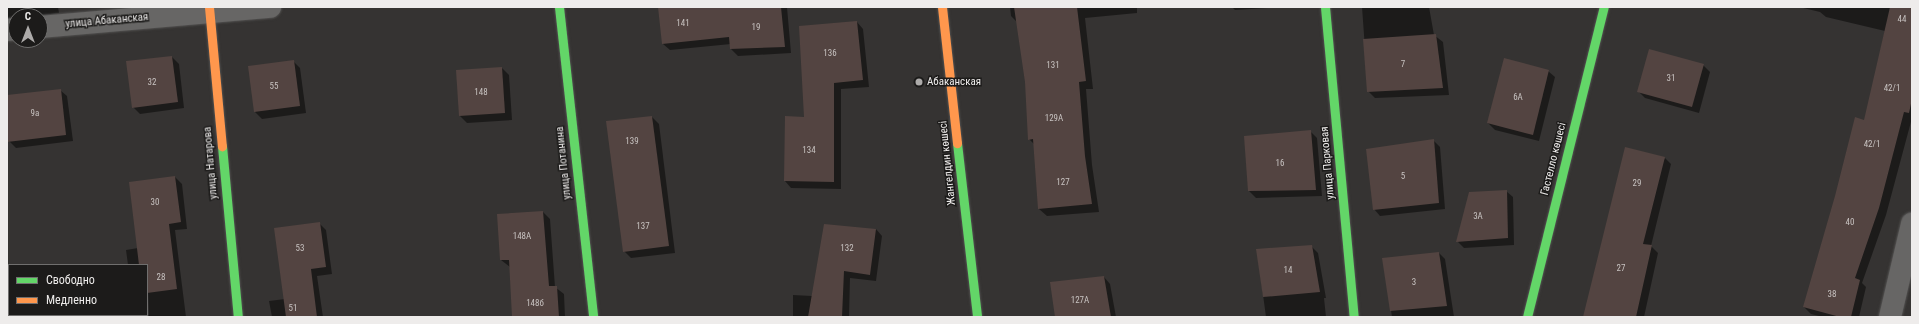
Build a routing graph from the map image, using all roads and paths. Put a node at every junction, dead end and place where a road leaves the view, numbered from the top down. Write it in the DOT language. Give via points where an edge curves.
graph roads {
  1 [pos="270,7"];
  2 [pos="559,7"];
  3 [pos="942,7"];
  4 [pos="1325,7"];
  5 [pos="1604,7"];
  6 [pos="209,10"];
  7 [pos="48,26"];
  8 [pos="1912,224"];
  9 [pos="238,317"];
  10 [pos="593,317"];
  11 [pos="977,317"];
  12 [pos="1354,317"];
  13 [pos="1527,317"];
  14 [pos="1890,317"];
  1 -- 6 [label="street, улица Абаканская"];
  2 -- 10 [label="street, улица Потанина"];
  3 -- 11 [label="street, Жангелдин көшесі"];
  4 -- 12 [label="street, улица Парковая"];
  5 -- 13 [label="street, Гастелло көшесі"];
  6 -- 7 [label="street, улица Абаканская"];
  6 -- 9 [label="street, улица Натарова"];
  8 -- 14 [label="street"];
}
